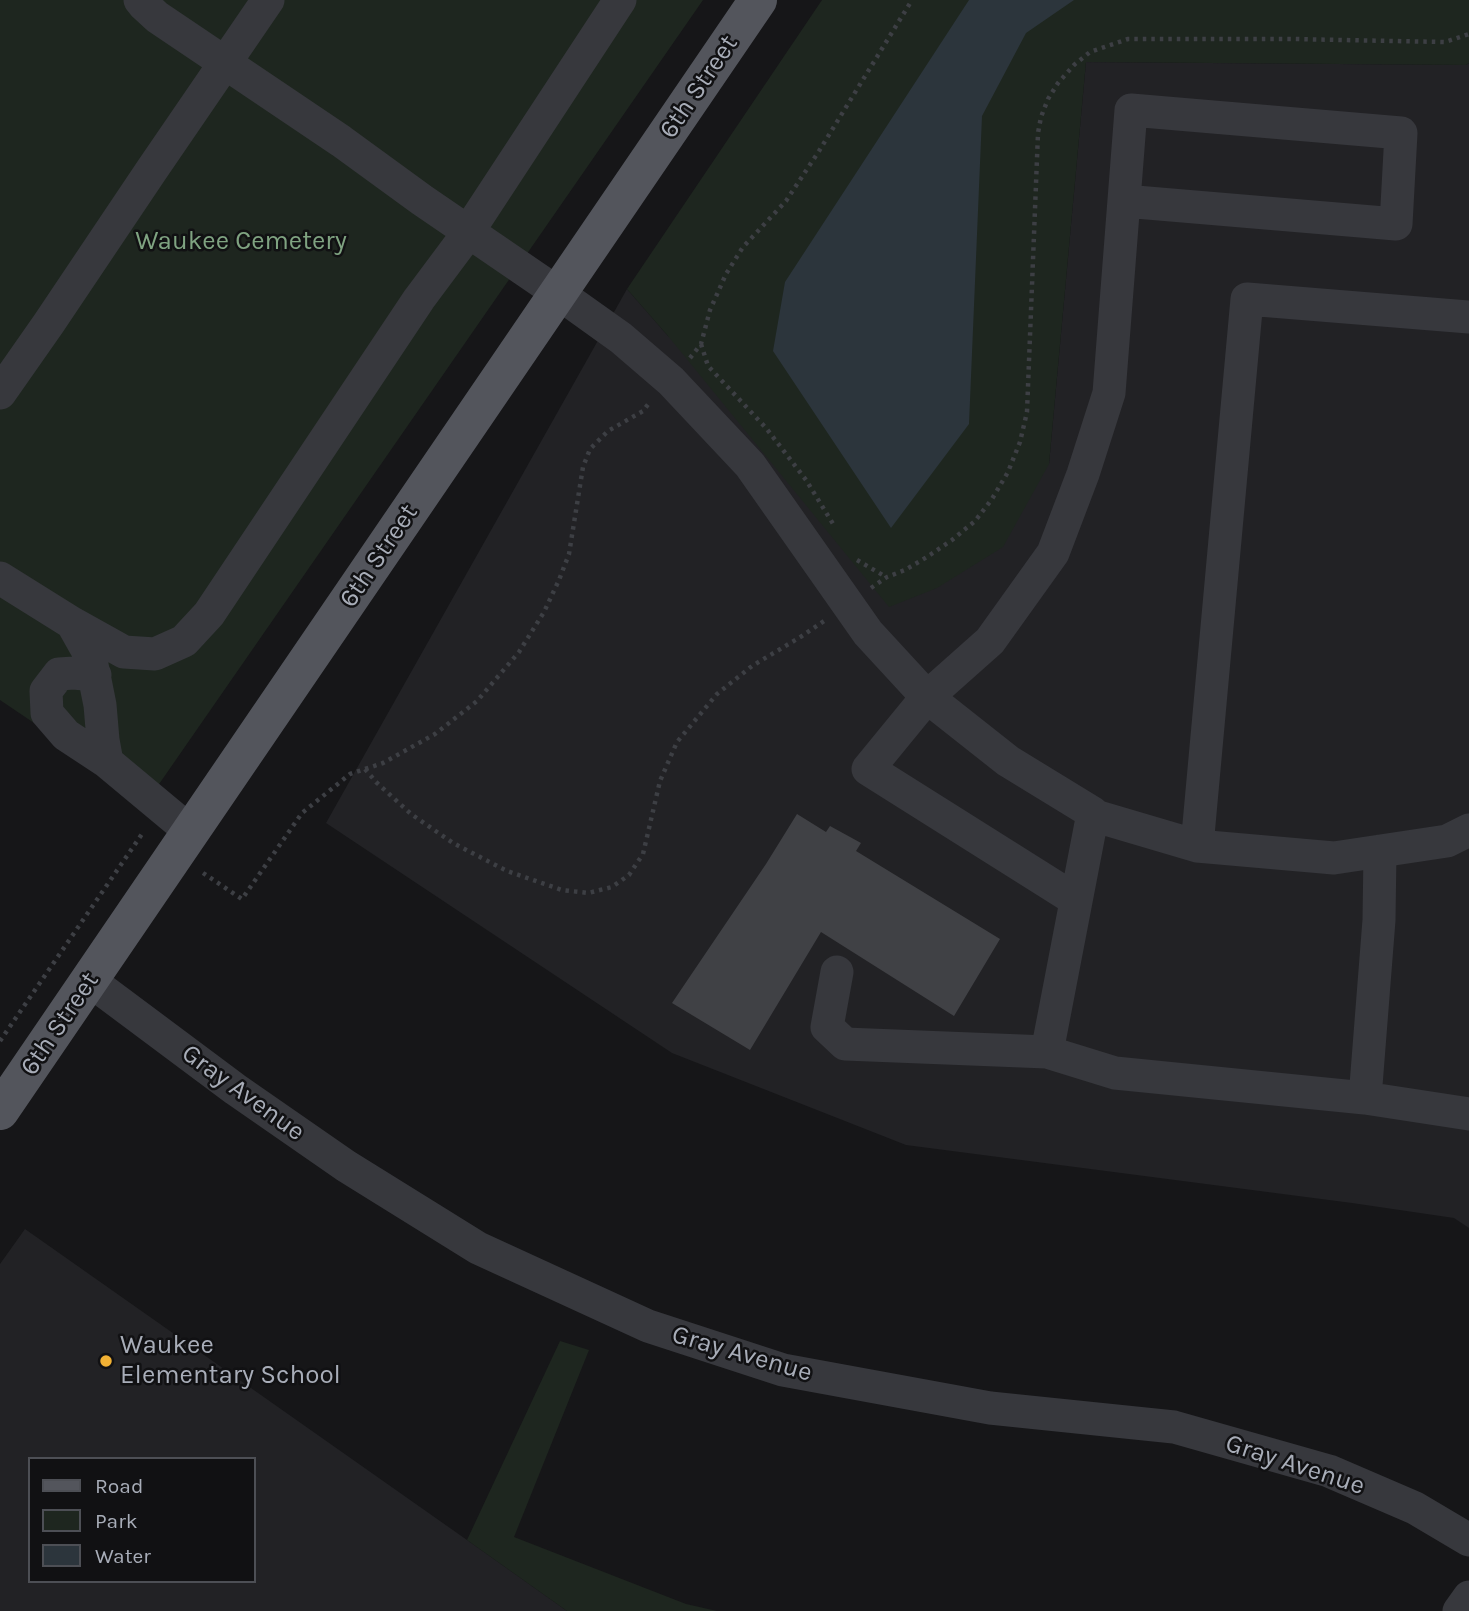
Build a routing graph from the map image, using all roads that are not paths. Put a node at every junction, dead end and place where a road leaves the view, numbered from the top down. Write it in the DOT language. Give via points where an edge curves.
graph roads {
  1 [pos="140,0"];
  2 [pos="268,0"];
  3 [pos="620,0"];
  4 [pos="758,0"];
  5 [pos="225,63"];
  6 [pos="1124,201"];
  7 [pos="469,232"];
  8 [pos="558,293"];
  9 [pos="1469,317"];
  10 [pos="0,393"];
  11 [pos="0,578"];
  12 [pos="72,623"];
  13 [pos="95,675"];
  14 [pos="926,697"];
  15 [pos="107,762"];
  16 [pos="1093,815"];
  17 [pos="1469,830"];
  18 [pos="191,832"];
  19 [pos="1197,846"];
  20 [pos="1380,851"];
  21 [pos="1076,900"];
  22 [pos="837,972"];
  23 [pos="89,980"];
  24 [pos="1047,1052"];
  25 [pos="1365,1098"];
  26 [pos="0,1111"];
  27 [pos="1469,1114"];
  28 [pos="1469,1540"];
  29 [pos="1469,1597"];
  30 [pos="1459,1611"];
  1 -- 5 [label="street" via="157,18"];
  2 -- 5 [label="street"];
  3 -- 7 [label="street"];
  4 -- 8 [label="main road, 6th Street"];
  5 -- 7 [label="street"];
  5 -- 10 [label="street"];
  6 -- 6 [label="street" via="1131,110 1401,133 1396,224"];
  6 -- 14 [label="street" via="1109,393 1053,553 990,641"];
  7 -- 8 [label="street"];
  7 -- 12 [label="street" via="419,299 224,593 184,641 155,654 124,652"];
  8 -- 14 [label="street" via="671,380 750,465 868,633"];
  8 -- 18 [label="main road, 6th Street"];
  9 -- 19 [label="street" via="1247,299"];
  11 -- 12 [label="street"];
  12 -- 13 [label="street" via="90,655"];
  13 -- 15 [label="street"];
  13 -- 15 [label="street" via="59,674 46,691 47,713 66,735"];
  14 -- 16 [label="street" via="1008,761"];
  14 -- 21 [label="street" via="868,769"];
  15 -- 18 [label="street"];
  16 -- 19 [label="street"];
  16 -- 21 [label="street"];
  17 -- 20 [label="street" via="1447,841"];
  18 -- 23 [label="main road, 6th Street"];
  19 -- 20 [label="street" via="1334,858"];
  20 -- 25 [label="street"];
  21 -- 24 [label="street"];
  22 -- 24 [label="street" via="827,1027 845,1044"];
  23 -- 26 [label="main road, 6th Street"];
  23 -- 28 [label="street, Gray Avenue" via="234,1089 478,1248 648,1326 783,1370 990,1408 1174,1427 1329,1471 1415,1508"];
  24 -- 25 [label="street" via="1115,1073"];
  25 -- 27 [label="street"];
  29 -- 30 [label="street"];
}
